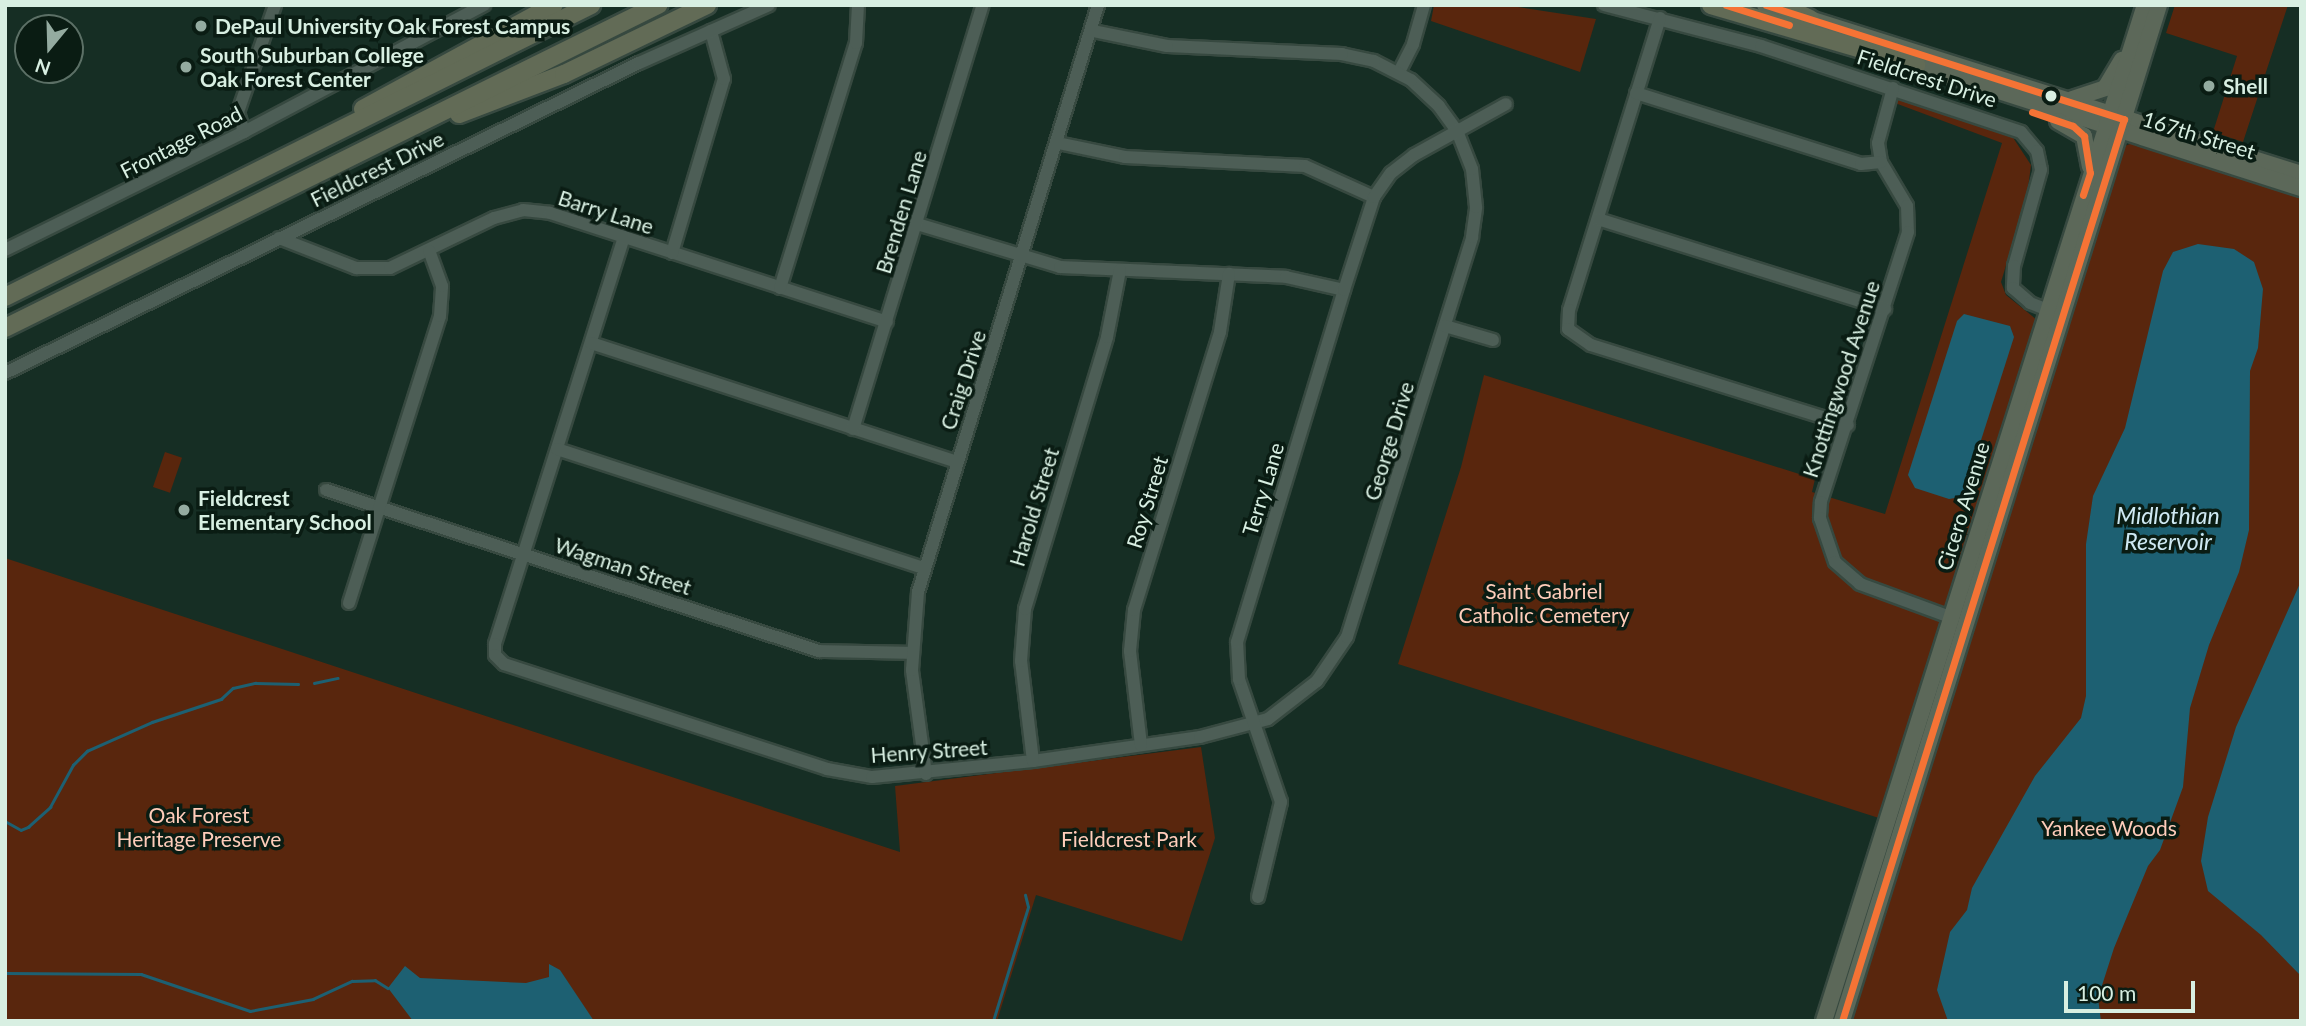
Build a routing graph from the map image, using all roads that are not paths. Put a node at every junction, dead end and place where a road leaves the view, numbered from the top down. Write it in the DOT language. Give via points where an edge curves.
graph roads {
  1 [pos="275,5"];
  2 [pos="484,5"];
  3 [pos="554,5"];
  4 [pos="591,5"];
  5 [pos="658,5"];
  6 [pos="707,5"];
  7 [pos="769,5"];
  8 [pos="858,5"];
  9 [pos="983,5"];
  10 [pos="1098,5"];
  11 [pos="1424,5"];
  12 [pos="1604,5"];
  13 [pos="1711,5"];
  14 [pos="1726,5"];
  15 [pos="1765,5"];
  16 [pos="1780,5"];
  17 [pos="2145,5"];
  18 [pos="2158,5"];
  19 [pos="1660,18"];
  20 [pos="1810,19"];
  21 [pos="711,31"];
  22 [pos="1093,32"];
  23 [pos="2137,33"];
  24 [pos="1916,65"];
  25 [pos="1399,72"];
  26 [pos="1950,75"];
  27 [pos="1893,88"];
  28 [pos="1636,93"];
  29 [pos="2068,100"];
  30 [pos="1506,104"];
  31 [pos="2115,123"];
  32 [pos="408,127"];
  33 [pos="1457,131"];
  34 [pos="244,132"];
  35 [pos="324,138"];
  36 [pos="1058,143"];
  37 [pos="1881,162"];
  38 [pos="2090,173"];
  39 [pos="2301,174"];
  40 [pos="2301,188"];
  41 [pos="1374,197"];
  42 [pos="1598,219"];
  43 [pos="917,224"];
  44 [pos="624,237"];
  45 [pos="279,238"];
  46 [pos="5,250"];
  47 [pos="429,251"];
  48 [pos="672,253"];
  49 [pos="1022,257"];
  50 [pos="1120,270"];
  51 [pos="1229,274"];
  52 [pos="779,288"];
  53 [pos="1344,290"];
  54 [pos="5,297"];
  55 [pos="1885,309"];
  56 [pos="2054,312"];
  57 [pos="887,322"];
  58 [pos="1445,326"];
  59 [pos="5,328"];
  60 [pos="1493,340"];
  61 [pos="591,343"];
  62 [pos="5,373"];
  63 [pos="1848,425"];
  64 [pos="853,429"];
  65 [pos="557,449"];
  66 [pos="957,462"];
  67 [pos="326,490"];
  68 [pos="379,508"];
  69 [pos="524,554"];
  70 [pos="924,568"];
  71 [pos="349,603"];
  72 [pos="1950,617"];
  73 [pos="911,653"];
  74 [pos="1256,723"];
  75 [pos="1141,745"];
  76 [pos="1033,761"];
  77 [pos="926,774"];
  78 [pos="1258,897"];
  79 [pos="1824,1021"];
  80 [pos="1842,1021"];
  1 -- 34 [label="street" via="238,112"];
  2 -- 34 [label="street, Frontage Road"];
  3 -- 35 [label="highway" via="380,96"];
  4 -- 35 [label="highway"];
  5 -- 32 [label="highway"];
  6 -- 32 [label="highway" via="564,74 464,112"];
  7 -- 21 [label="street, Fieldcrest Drive"];
  8 -- 52 [label="street" via="856,43"];
  9 -- 43 [label="street, Brenden Lane"];
  10 -- 22 [label="street, Craig Drive"];
  11 -- 25 [label="street"];
  12 -- 19 [label="street, Fieldcrest Drive"];
  13 -- 24 [label="highway"];
  14 -- 24 [label="main road, 167th Street"];
  15 -- 20 [label="main road, 167th Street"];
  16 -- 20 [label="highway"];
  17 -- 23 [label="main road, Cicero Avenue"];
  18 -- 31 [label="main road, Cicero Avenue"];
  19 -- 27 [label="street, Fieldcrest Drive"];
  19 -- 28 [label="street"];
  20 -- 29 [label="main road, 167th Street"];
  21 -- 45 [label="street, Fieldcrest Drive"];
  21 -- 48 [label="street" via="724,79"];
  22 -- 25 [label="street, George Drive" via="1167,46 1342,54"];
  22 -- 36 [label="street, Craig Drive"];
  23 -- 29 [label="main road" via="2105,88"];
  23 -- 31 [label="main road, Cicero Avenue"];
  24 -- 26 [label="main road, 167th Street"];
  25 -- 33 [label="street, George Drive" via="1429,95"];
  26 -- 31 [label="main road, 167th Street"];
  26 -- 38 [label="main road" via="2014,106 2073,126 2087,142"];
  27 -- 37 [label="street" via="1878,143"];
  27 -- 56 [label="street, Fieldcrest Drive" via="2005,124 2030,140 2041,170 2012,277 2020,297"];
  28 -- 37 [label="street" via="1861,164"];
  28 -- 42 [label="street"];
  29 -- 31 [label="main road, 167th Street"];
  30 -- 33 [label="street, Terry Lane"];
  31 -- 38 [label="main road, Cicero Avenue"];
  31 -- 39 [label="main road, 167th Street"];
  31 -- 40 [label="main road, 167th Street"];
  31 -- 56 [label="main road, Cicero Avenue"];
  32 -- 59 [label="highway"];
  33 -- 41 [label="street, Terry Lane" via="1400,165"];
  33 -- 58 [label="street, George Drive" via="1472,169 1475,223"];
  34 -- 46 [label="street, Frontage Road"];
  35 -- 54 [label="highway"];
  36 -- 41 [label="street" via="1125,157 1305,166"];
  36 -- 49 [label="street, Craig Drive"];
  37 -- 55 [label="street, Knottingwood Avenue" via="1903,198 1909,219"];
  38 -- 56 [label="main road, Cicero Avenue"];
  41 -- 53 [label="street, Terry Lane"];
  42 -- 55 [label="street"];
  42 -- 63 [label="street" via="1569,310 1568,329 1591,345"];
  43 -- 49 [label="street"];
  43 -- 57 [label="street, Brenden Lane"];
  44 -- 47 [label="street, Barry Lane" via="550,213 523,210 494,218"];
  44 -- 48 [label="street, Barry Lane"];
  44 -- 61 [label="street"];
  45 -- 47 [label="street, Barry Lane" via="356,268 390,268"];
  45 -- 62 [label="street, Fieldcrest Drive"];
  47 -- 68 [label="street" via="442,286 442,309"];
  48 -- 52 [label="street, Barry Lane"];
  49 -- 50 [label="street" via="1060,267"];
  49 -- 66 [label="street, Craig Drive"];
  50 -- 51 [label="street"];
  50 -- 76 [label="street, Harold Street" via="1107,337 1024,608 1021,661"];
  51 -- 53 [label="street" via="1299,278"];
  51 -- 75 [label="street, Roy Street" via="1220,332 1134,610 1130,651"];
  52 -- 57 [label="street, Barry Lane"];
  53 -- 74 [label="street, Terry Lane" via="1237,642 1239,679"];
  55 -- 63 [label="street, Knottingwood Avenue"];
  56 -- 72 [label="main road, Cicero Avenue"];
  56 -- 80 [label="main road, Cicero Avenue"];
  57 -- 64 [label="street, Brenden Lane"];
  58 -- 60 [label="street"];
  58 -- 74 [label="street, George Drive" via="1347,636 1302,697"];
  61 -- 64 [label="street"];
  61 -- 65 [label="street"];
  63 -- 72 [label="street, Knottingwood Avenue" via="1820,508 1823,534 1844,572 1860,584"];
  64 -- 66 [label="street"];
  65 -- 69 [label="street"];
  65 -- 70 [label="street"];
  66 -- 70 [label="street, Craig Drive"];
  67 -- 68 [label="street, Wagman Street"];
  68 -- 69 [label="street, Wagman Street"];
  68 -- 71 [label="street"];
  69 -- 73 [label="street, Wagman Street" via="819,651"];
  69 -- 77 [label="street, Henry Street" via="495,655 504,664 827,769 872,777"];
  70 -- 73 [label="street, Craig Drive"];
  72 -- 79 [label="main road, Cicero Avenue"];
  73 -- 77 [label="street, Craig Drive"];
  74 -- 75 [label="street, Henry Street"];
  74 -- 78 [label="street, Terry Lane" via="1281,802"];
  75 -- 76 [label="street, Henry Street"];
  76 -- 77 [label="street, Henry Street"];
}
